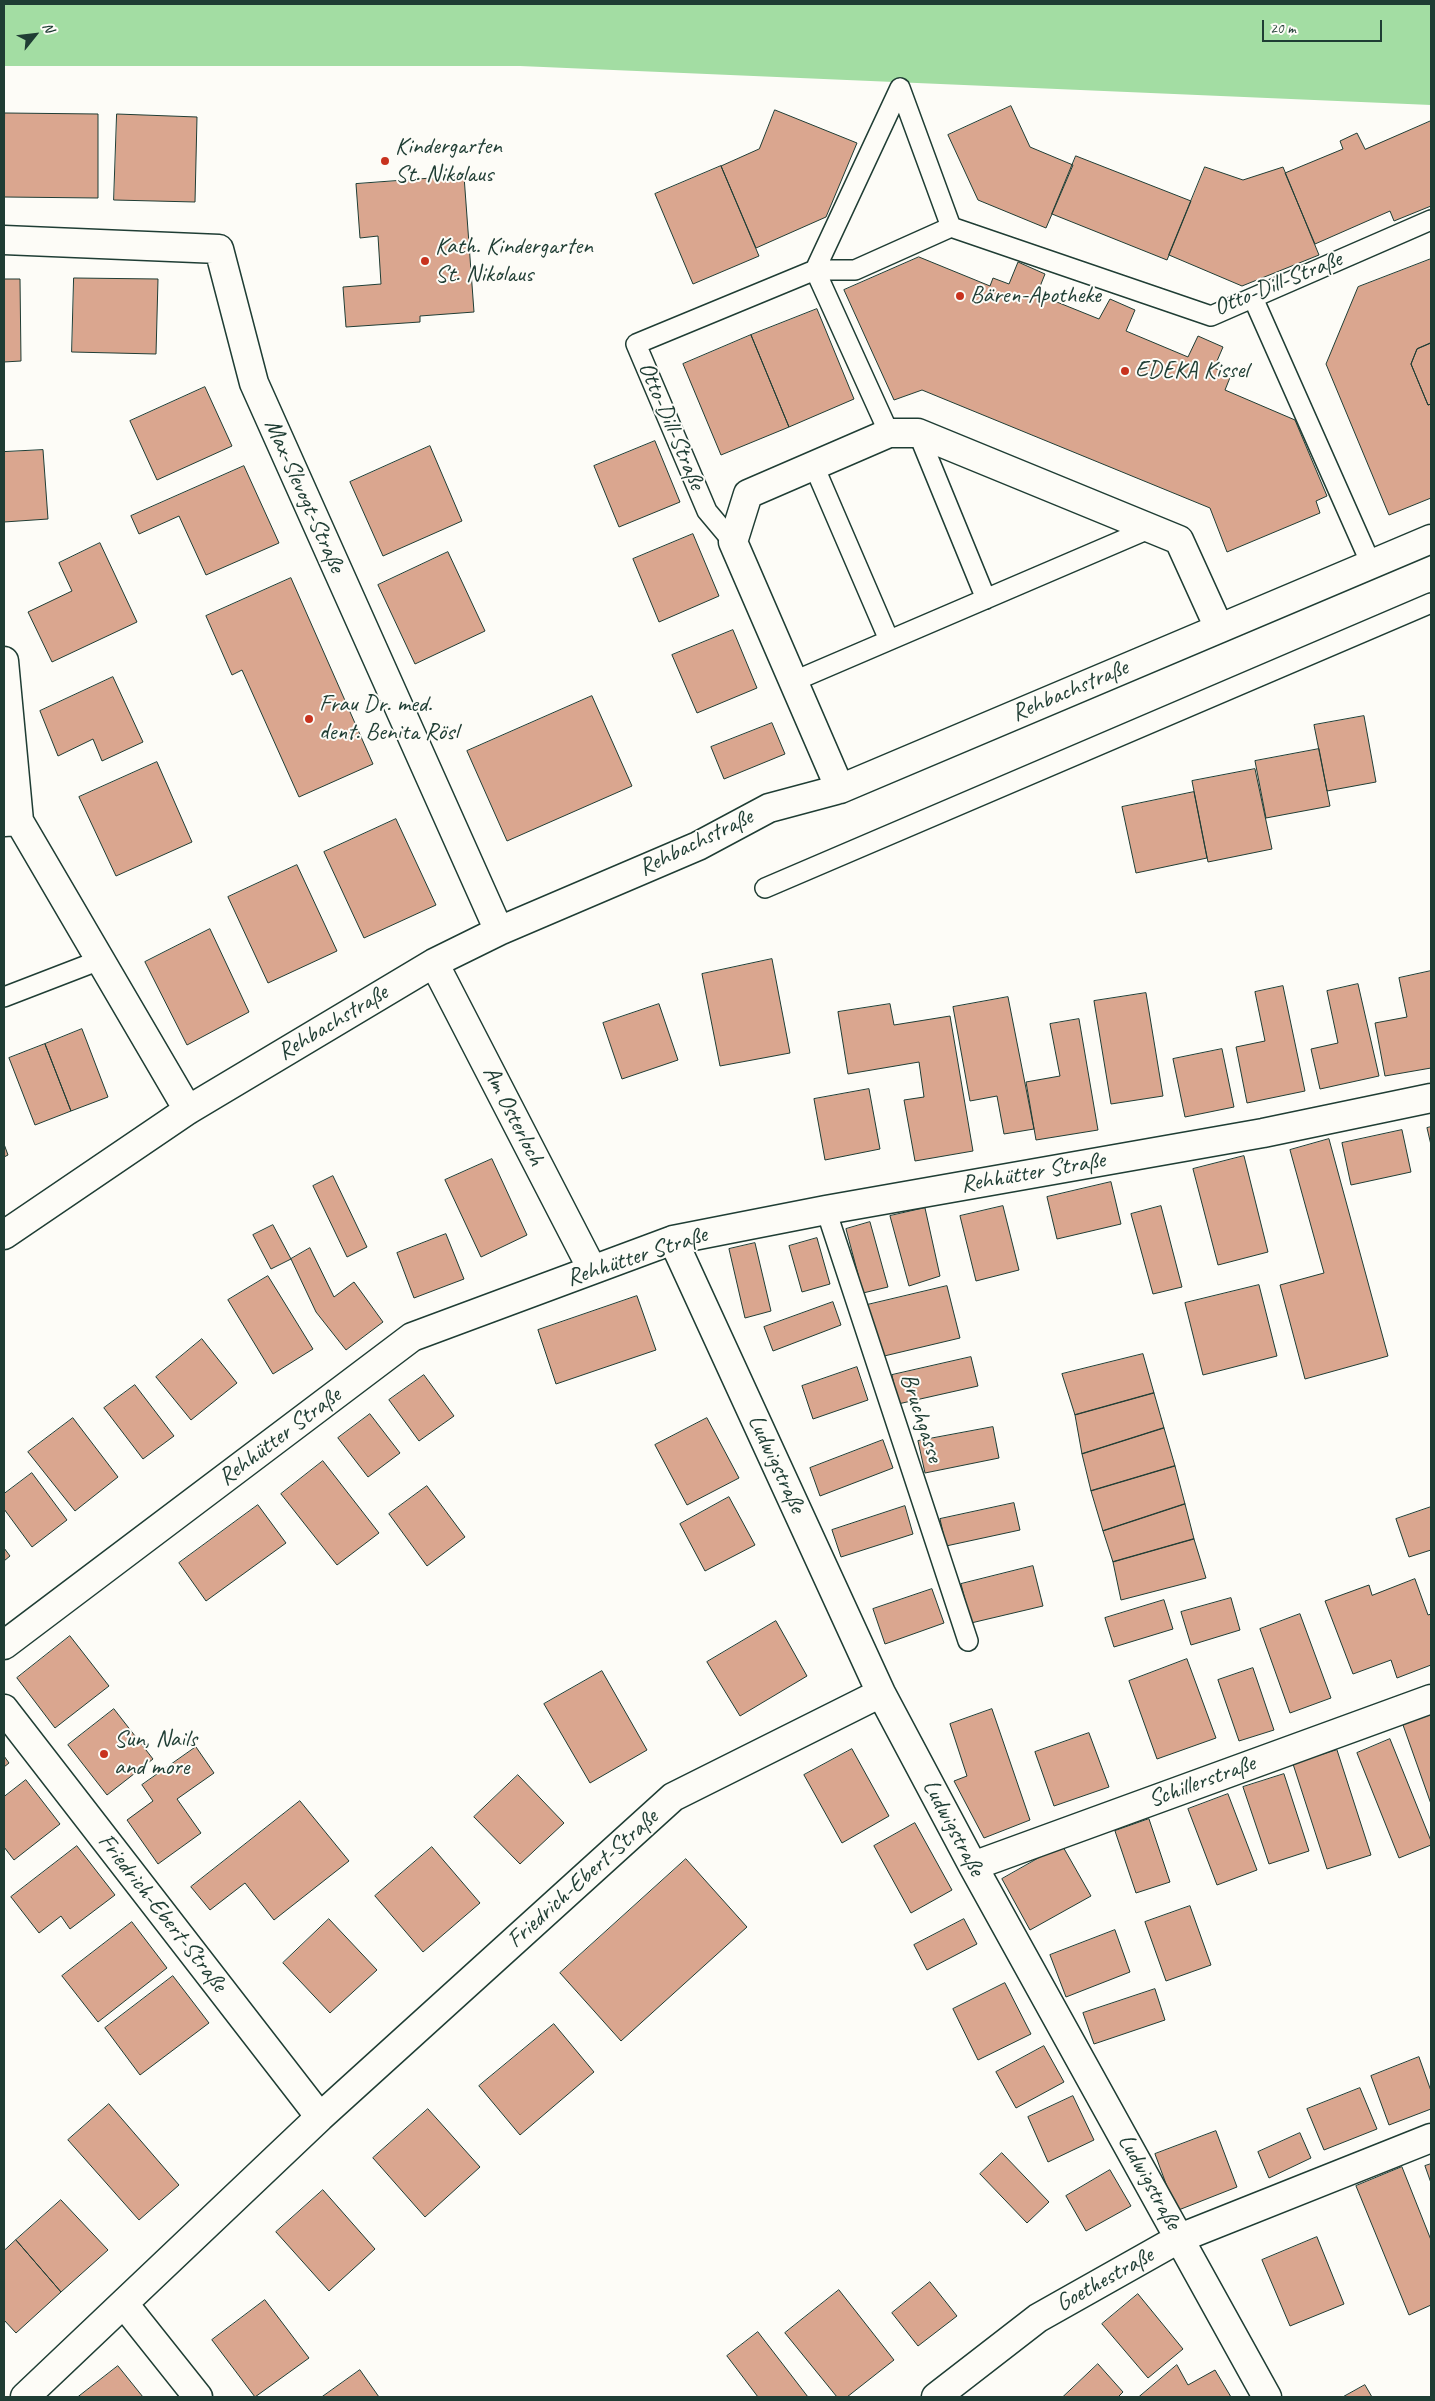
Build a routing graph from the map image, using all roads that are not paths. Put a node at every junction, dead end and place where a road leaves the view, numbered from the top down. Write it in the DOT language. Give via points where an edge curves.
graph roads {
  1 [pos="1431,220"];
  2 [pos="951,227"];
  3 [pos="4,240"];
  4 [pos="816,270"];
  5 [pos="1253,298"];
  6 [pos="889,433"];
  7 [pos="918,433"];
  8 [pos="814,466"];
  9 [pos="1151,528"];
  10 [pos="1431,539"];
  11 [pos="733,542"];
  12 [pos="1371,564"];
  13 [pos="986,599"];
  14 [pos="1431,603"];
  15 [pos="1219,628"];
  16 [pos="889,640"];
  17 [pos="4,662"];
  18 [pos="792,682"];
  19 [pos="840,788"];
  20 [pos="11,822"];
  21 [pos="765,888"];
  22 [pos="499,931"];
  23 [pos="100,960"];
  24 [pos="434,962"];
  25 [pos="4,997"];
  26 [pos="1431,1098"];
  27 [pos="188,1110"];
  28 [pos="826,1210"];
  29 [pos="4,1234"];
  30 [pos="673,1240"];
  31 [pos="592,1269"];
  32 [pos="968,1641"];
  33 [pos="4,1645"];
  34 [pos="881,1693"];
  35 [pos="1431,1699"];
  36 [pos="4,1709"];
  37 [pos="973,1866"];
  38 [pos="320,2117"];
  39 [pos="1431,2138"];
  40 [pos="1180,2238"];
  41 [pos="124,2304"];
  42 [pos="25,2397"];
  43 [pos="198,2397"];
  44 [pos="936,2397"];
  45 [pos="1268,2397"];
  1 -- 5 [label="lane, Otto-Dill-Straße"];
  2 -- 4 [label="lane, Otto-Dill-Straße" via="855,270"];
  2 -- 4 [label="lane" via="900,88"];
  2 -- 5 [label="lane, Otto-Dill-Straße" via="1211,316"];
  3 -- 22 [label="street, Max-Slevogt-Straße" via="218,249 254,383"];
  4 -- 6 [label="lane"];
  4 -- 11 [label="lane, Otto-Dill-Straße" via="636,344 707,511"];
  5 -- 12 [label="lane"];
  6 -- 7 [label="street"];
  6 -- 8 [label="street"];
  7 -- 9 [label="street"];
  7 -- 13 [label="lane"];
  8 -- 11 [label="street" via="748,494"];
  8 -- 16 [label="lane"];
  9 -- 13 [label="lane"];
  9 -- 15 [label="street" via="1179,540"];
  10 -- 12 [label="street, Rehbachstraße"];
  11 -- 18 [label="street, Otto-Dill-Straße"];
  12 -- 15 [label="street, Rehbachstraße"];
  13 -- 16 [label="lane"];
  14 -- 21 [label="lane"];
  15 -- 19 [label="street, Rehbachstraße"];
  16 -- 18 [label="lane"];
  17 -- 20 [label="street"];
  18 -- 19 [label="street, Otto-Dill-Straße"];
  19 -- 22 [label="street, Rehbachstraße" via="769,808 698,846"];
  20 -- 23 [label="street"];
  22 -- 24 [label="street, Rehbachstraße"];
  23 -- 25 [label="lane"];
  23 -- 27 [label="street"];
  24 -- 27 [label="street, Rehbachstraße"];
  24 -- 31 [label="street, Am Osterloch"];
  26 -- 28 [label="street, Rehhütter Straße" via="1263,1133"];
  27 -- 29 [label="street, Rehbachstraße"];
  28 -- 30 [label="street, Rehhütter Straße"];
  28 -- 32 [label="lane, Bruchgasse"];
  30 -- 31 [label="street, Rehhütter Straße"];
  30 -- 34 [label="street, Ludwigstraße"];
  31 -- 33 [label="street, Rehhütter Straße" via="412,1337"];
  34 -- 37 [label="street, Ludwigstraße"];
  34 -- 38 [label="street, Friedrich-Ebert-Straße" via="673,1797"];
  35 -- 37 [label="street, Schillerstraße"];
  36 -- 38 [label="street, Friedrich-Ebert-Straße"];
  37 -- 40 [label="street, Ludwigstraße"];
  38 -- 41 [label="street, Friedrich-Ebert-Straße"];
  39 -- 40 [label="street, Goethestraße"];
  40 -- 44 [label="street, Goethestraße" via="1038,2318"];
  40 -- 45 [label="street, Ludwigstraße"];
  41 -- 42 [label="street, Friedrich-Ebert-Straße"];
  41 -- 43 [label="street"];
}
